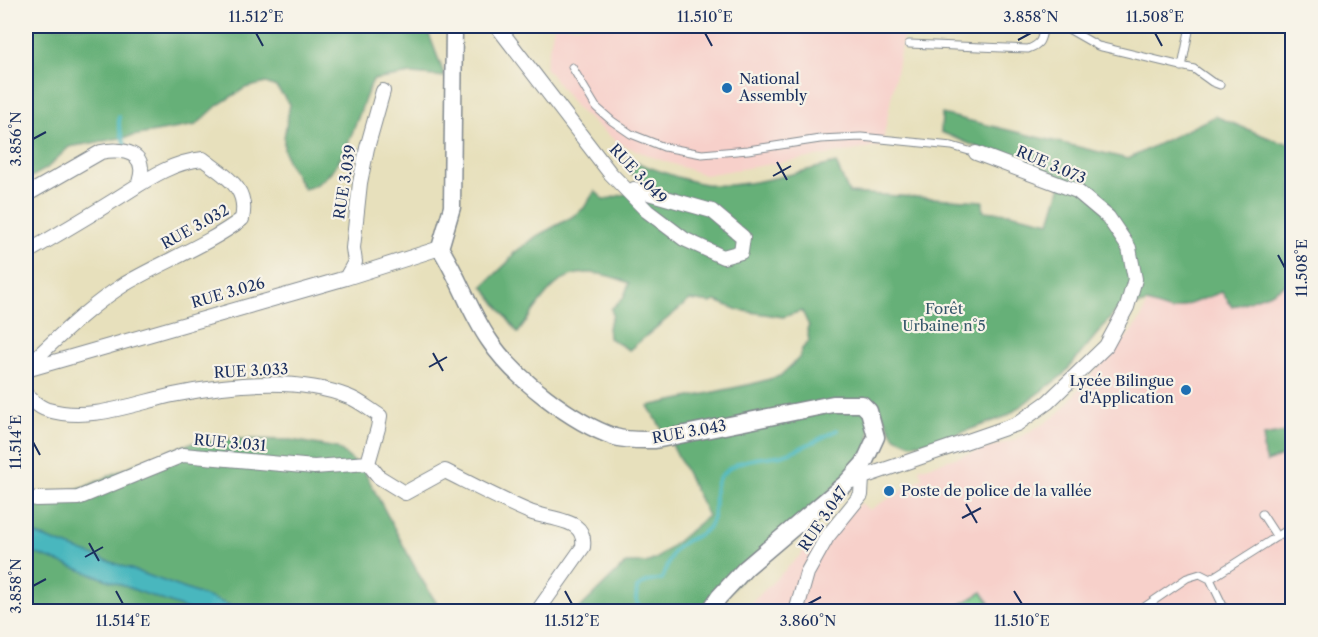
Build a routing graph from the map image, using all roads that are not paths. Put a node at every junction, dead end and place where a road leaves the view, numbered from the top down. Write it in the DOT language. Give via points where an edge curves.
graph roads {
  1 [pos="454,26"];
  2 [pos="497,26"];
  3 [pos="1044,26"];
  4 [pos="1063,26"];
  5 [pos="1190,26"];
  6 [pos="909,44"];
  7 [pos="572,67"];
  8 [pos="1182,67"];
  9 [pos="1220,86"];
  10 [pos="383,91"];
  11 [pos="976,153"];
  12 [pos="139,183"];
  13 [pos="634,189"];
  14 [pos="26,195"];
  15 [pos="440,248"];
  16 [pos="26,253"];
  17 [pos="346,278"];
  18 [pos="26,368"];
  19 [pos="26,395"];
  20 [pos="368,463"];
  21 [pos="854,480"];
  22 [pos="26,497"];
  23 [pos="1262,514"];
  24 [pos="1293,527"];
  25 [pos="1277,537"];
  26 [pos="1210,579"];
  27 [pos="537,612"];
  28 [pos="709,612"];
  29 [pos="796,612"];
  30 [pos="1137,612"];
  31 [pos="1226,612"];
  1 -- 15 [label="street" via="452,207"];
  2 -- 13 [label="street, RUE 3.049" via="610,173 646,211 684,239 723,257 741,252 743,237 712,211"];
  3 -- 6 [label="lane" via="1041,41 1028,49"];
  4 -- 8 [label="lane" via="1098,46"];
  5 -- 8 [label="lane"];
  7 -- 11 [label="lane, RUE 3.073" via="596,106 612,121 631,134 664,147 702,154 861,136 952,146"];
  8 -- 9 [label="lane" via="1194,69"];
  10 -- 17 [label="street, RUE 3.039" via="360,183 355,262"];
  11 -- 21 [label="street, RUE 3.073" via="1077,191 1108,217 1129,248 1135,279 1127,308 1106,346 1048,402 1017,424"];
  12 -- 14 [label="street" via="142,167 137,159 113,150"];
  12 -- 16 [label="street, RUE 3.032"];
  12 -- 18 [label="street, RUE 3.032" via="188,160 203,159 242,194 242,219 223,234 124,285 91,308"];
  15 -- 17 [label="street, RUE 3.026"];
  15 -- 21 [label="street, RUE 3.043" via="455,271 469,308 504,360 521,377 592,427 615,437 655,440 833,405 862,404 869,411 876,437"];
  17 -- 18 [label="street, RUE 3.026"];
  19 -- 20 [label="street, RUE 3.033" via="48,410 74,414 117,410 223,387 280,384 324,389 351,398 380,416"];
  20 -- 22 [label="street, RUE 3.031" via="314,467 183,455 78,498"];
  20 -- 27 [label="street" via="379,477 405,493 444,471 505,502 573,524 583,535 583,547"];
  21 -- 28 [label="street, RUE 3.043" via="746,568"];
  21 -- 29 [label="street, RUE 3.047" via="861,495 827,537 807,573"];
  23 -- 25 [label="lane"];
  24 -- 25 [label="lane"];
  25 -- 26 [label="lane"];
  26 -- 30 [label="lane" via="1192,575"];
  26 -- 31 [label="lane"];
}
